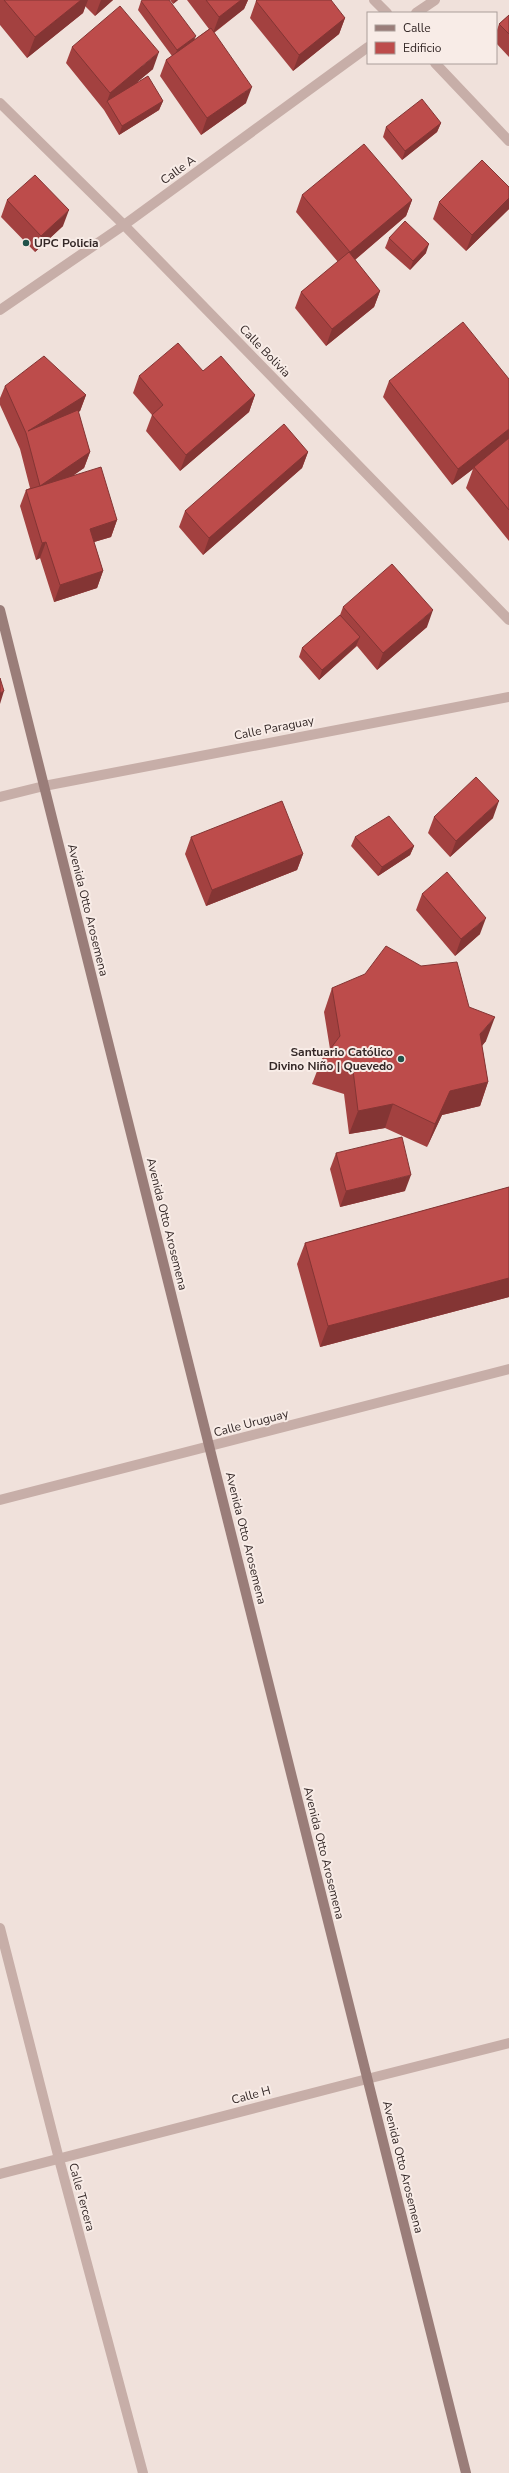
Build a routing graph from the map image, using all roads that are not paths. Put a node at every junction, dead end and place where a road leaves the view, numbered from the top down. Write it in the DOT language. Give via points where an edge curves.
graph roads {
  1 [pos="374,0"];
  2 [pos="434,0"];
  3 [pos="386,12"];
  4 [pos="417,12"];
  5 [pos="367,48"];
  6 [pos="436,64"];
  7 [pos="0,103"];
  8 [pos="509,141"];
  9 [pos="124,225"];
  10 [pos="0,310"];
  11 [pos="0,610"];
  12 [pos="509,620"];
  13 [pos="509,697"];
  14 [pos="44,786"];
  15 [pos="0,797"];
  16 [pos="509,1369"];
  17 [pos="210,1448"];
  18 [pos="0,1500"];
  19 [pos="0,1928"];
  20 [pos="509,2043"];
  21 [pos="368,2078"];
  22 [pos="59,2159"];
  23 [pos="0,2174"];
  24 [pos="143,2473"];
  25 [pos="466,2473"];
  1 -- 3 [label="street"];
  2 -- 4 [label="street"];
  5 -- 9 [label="street, Calle A"];
  6 -- 8 [label="street"];
  7 -- 9 [label="street, Calle Bolivia"];
  9 -- 10 [label="street, Calle A"];
  9 -- 12 [label="street, Calle Bolivia"];
  11 -- 14 [label="main road, Avenida Otto Arosemena"];
  13 -- 14 [label="street, Calle Paraguay"];
  14 -- 15 [label="street, Calle Paraguay"];
  14 -- 17 [label="main road, Avenida Otto Arosemena"];
  16 -- 17 [label="street, Calle Uruguay"];
  17 -- 18 [label="street, Calle Uruguay"];
  17 -- 21 [label="main road, Avenida Otto Arosemena"];
  19 -- 22 [label="street, Calle Tercera"];
  20 -- 21 [label="street, Calle H"];
  21 -- 22 [label="street, Calle H"];
  21 -- 25 [label="main road, Avenida Otto Arosemena"];
  22 -- 23 [label="street, Calle H"];
  22 -- 24 [label="street, Calle Tercera"];
}
